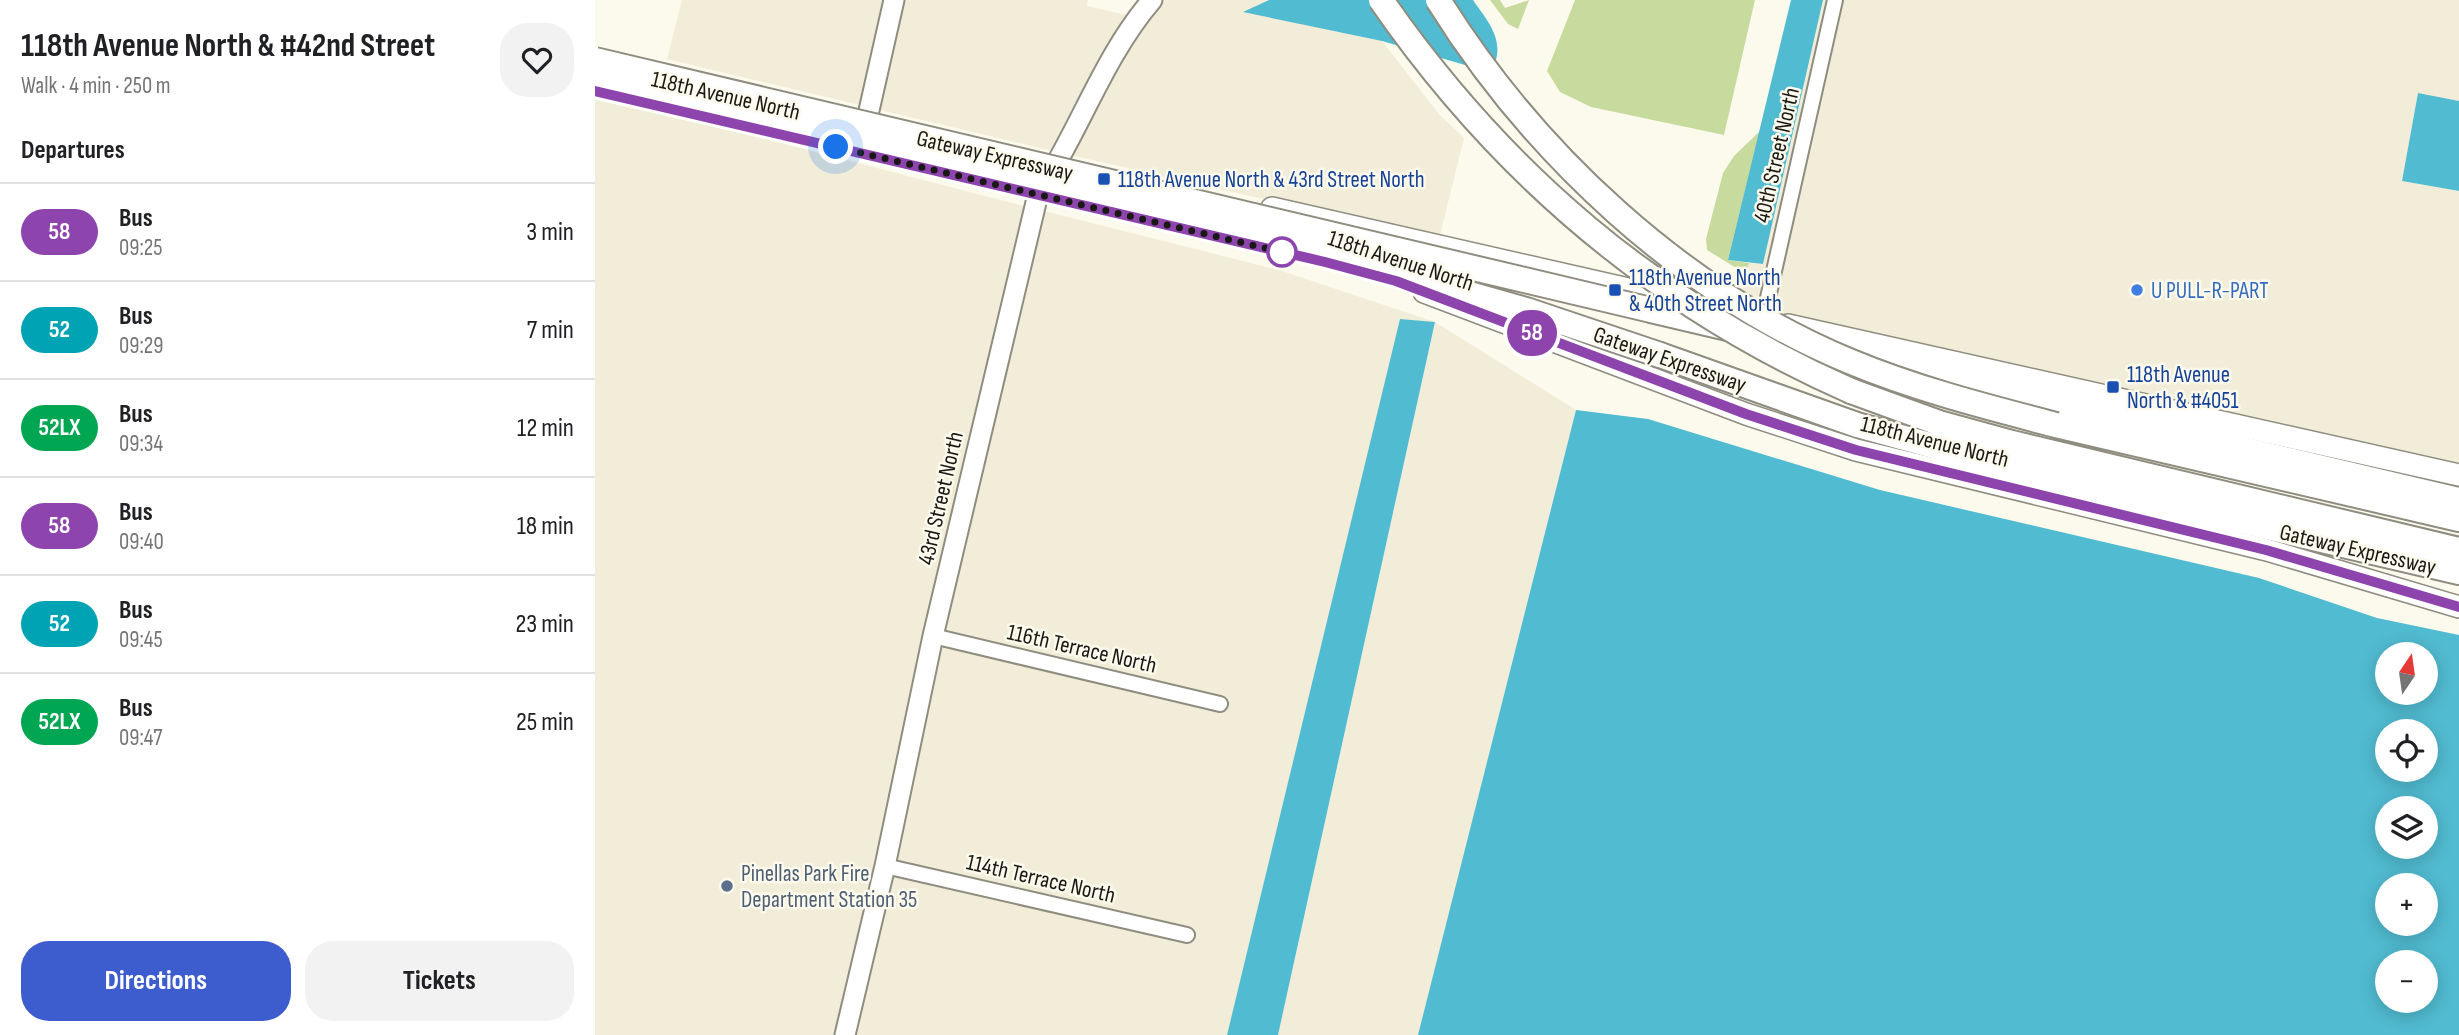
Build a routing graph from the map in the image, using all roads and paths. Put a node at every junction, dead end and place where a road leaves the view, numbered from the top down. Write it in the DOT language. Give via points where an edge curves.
graph roads {
  1 [pos="894,0"];
  2 [pos="1152,0"];
  3 [pos="1381,0"];
  4 [pos="1438,0"];
  5 [pos="1835,0"];
  6 [pos="595,52"];
  7 [pos="595,60"];
  8 [pos="595,79"];
  9 [pos="595,91"];
  10 [pos="868,115"];
  11 [pos="1060,160"];
  12 [pos="1038,194"];
  13 [pos="1763,320"];
  14 [pos="2459,475"];
  15 [pos="2459,500"];
  16 [pos="2459,519"];
  17 [pos="2459,550"];
  18 [pos="2459,572"];
  19 [pos="2459,607"];
  20 [pos="933,636"];
  21 [pos="1220,704"];
  22 [pos="885,866"];
  23 [pos="1187,935"];
  24 [pos="845,1035"];
  1 -- 10 [label="street"];
  2 -- 11 [label="street, 43rd Street North" via="1106,70"];
  3 -- 17 [label="highway, Gateway Expressway, bridge" via="1479,127 1593,234 1720,325 1851,391 1939,423"];
  4 -- 16 [label="highway, bridge" via="1490,76 1550,146 1651,239 1784,329 1848,361 1942,394"];
  5 -- 13 [label="street, 40th Street North"];
  6 -- 10 [label="main road, 118th Avenue North"];
  7 -- 15 [label="highway, Gateway Expressway, bridge"];
  8 -- 18 [label="highway, Gateway Expressway, bridge" via="1278,240 1491,299 1857,425"];
  9 -- 12 [label="main road, 118th Avenue North"];
  10 -- 11 [label="main road, 118th Avenue North"];
  11 -- 12 [label="street, 43rd Street North"];
  11 -- 13 [label="main road, 118th Avenue North"];
  12 -- 19 [label="main road, 118th Avenue North" via="1396,281 1746,414 1856,450 2266,550"];
  12 -- 20 [label="street, 43rd Street North"];
  13 -- 14 [label="main road, 118th Avenue North"];
  20 -- 21 [label="street, 116th Terrace North"];
  20 -- 22 [label="street, 43rd Street North"];
  22 -- 23 [label="street, 114th Terrace North"];
  22 -- 24 [label="street, 43rd Street North"];
}
